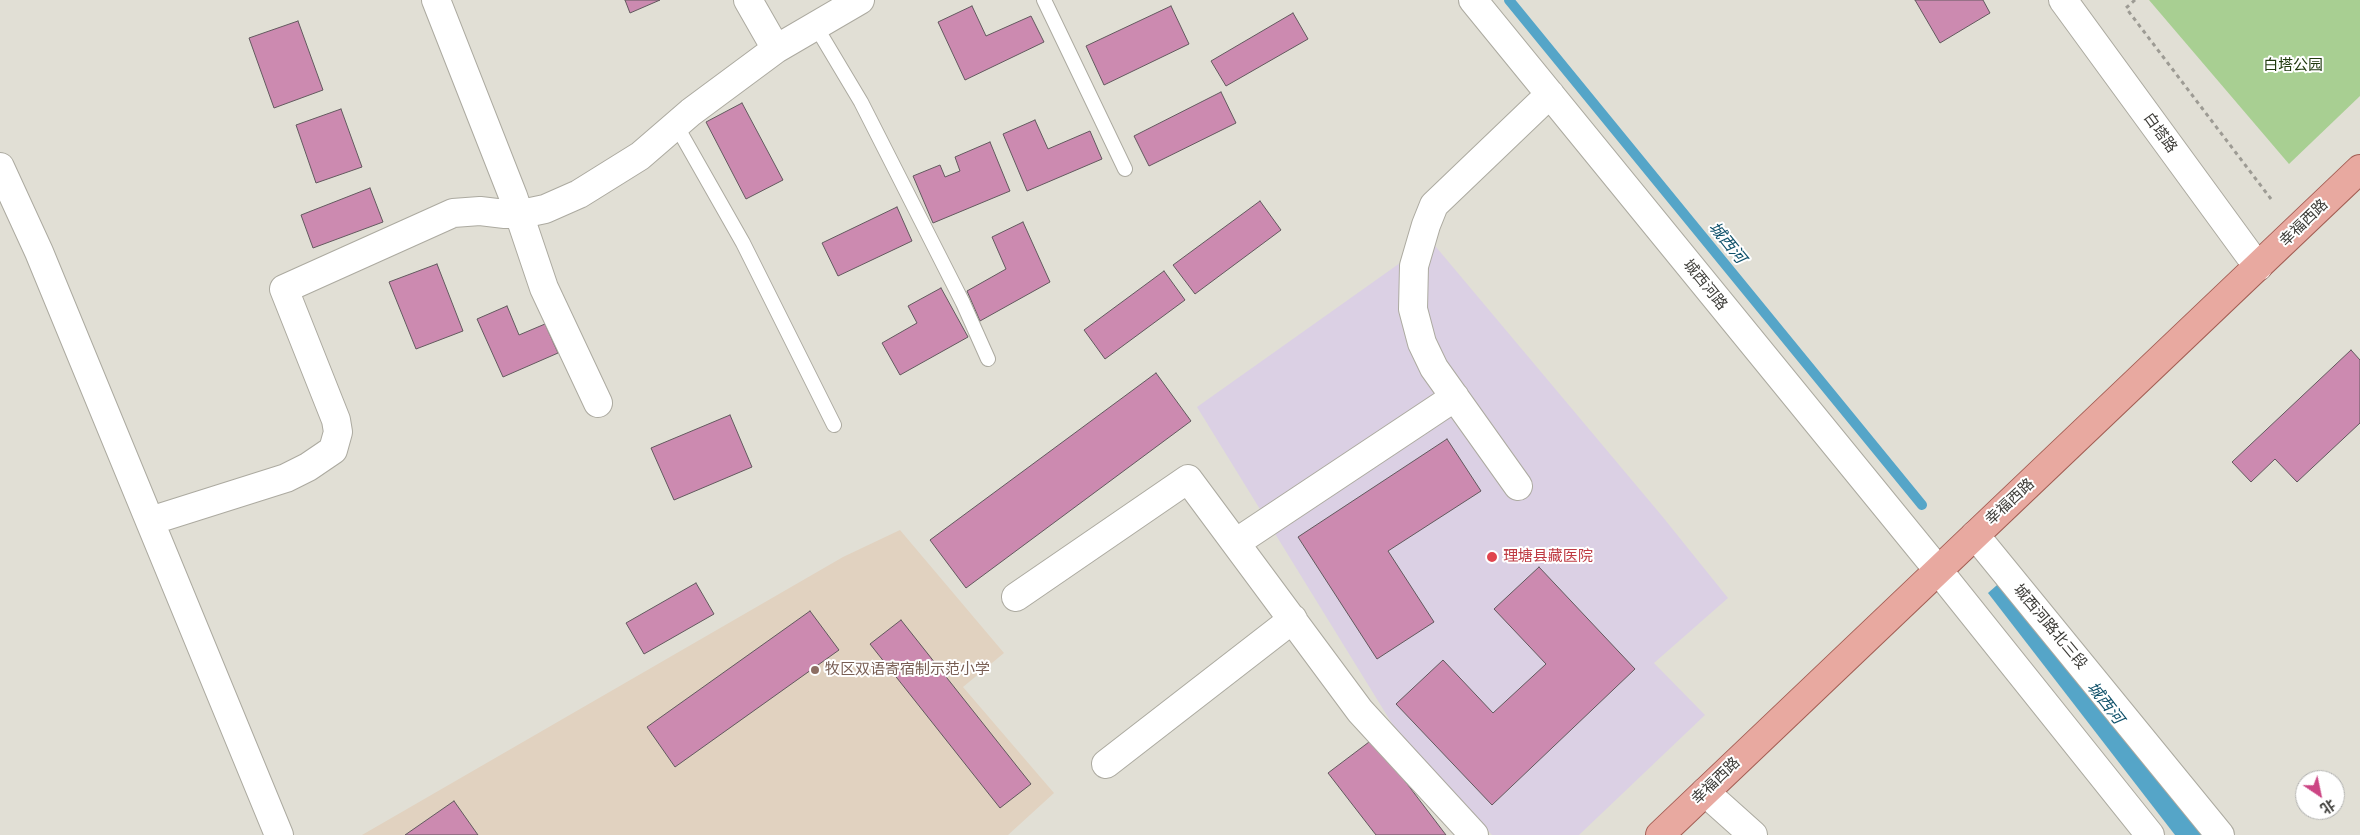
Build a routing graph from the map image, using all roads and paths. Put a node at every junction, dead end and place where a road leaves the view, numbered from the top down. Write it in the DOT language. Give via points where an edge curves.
graph roads {
  1 [pos="436,0"];
  2 [pos="748,0"];
  3 [pos="860,0"];
  4 [pos="1044,0"];
  5 [pos="1473,0"];
  6 [pos="2063,0"];
  7 [pos="2135,0"];
  8 [pos="815,25"];
  9 [pos="776,49"];
  10 [pos="1550,94"];
  11 [pos="676,125"];
  12 [pos="0,167"];
  13 [pos="1125,169"];
  14 [pos="2360,169"];
  15 [pos="2272,199"];
  16 [pos="517,214"];
  17 [pos="2258,266"];
  18 [pos="988,359"];
  19 [pos="1455,397"];
  20 [pos="598,403"];
  21 [pos="834,425"];
  22 [pos="1518,486"];
  23 [pos="150,521"];
  24 [pos="1975,535"];
  25 [pos="1237,542"];
  26 [pos="1938,570"];
  27 [pos="1016,597"];
  28 [pos="1293,619"];
  29 [pos="1106,764"];
  30 [pos="1705,792"];
  31 [pos="279,835"];
  32 [pos="1474,835"];
  33 [pos="1660,835"];
  34 [pos="1753,835"];
  35 [pos="2150,835"];
  36 [pos="2220,835"];
  1 -- 16 [label="street" via="495,148"];
  2 -- 9 [label="street"];
  3 -- 8 [label="street"];
  4 -- 13 [label="lane"];
  5 -- 10 [label="street, 城西河路"];
  6 -- 17 [label="street, 白塔路"];
  7 -- 15 [label="path" via="2126,8"];
  8 -- 9 [label="street"];
  8 -- 18 [label="lane" via="861,102"];
  9 -- 11 [label="street"];
  10 -- 19 [label="street" via="1434,205 1426,225 1414,266 1413,309 1422,343 1434,368"];
  10 -- 26 [label="street, 城西河路"];
  11 -- 16 [label="street" via="640,156 579,194 545,209"];
  11 -- 21 [label="lane" via="743,243"];
  12 -- 23 [label="street" via="39,252"];
  14 -- 17 [label="main road, 幸福西路"];
  16 -- 20 [label="street" via="544,288"];
  16 -- 23 [label="street" via="453,213 284,289 336,420 338,432 333,450 286,478"];
  17 -- 24 [label="main road, 幸福西路"];
  19 -- 22 [label="street"];
  19 -- 25 [label="street"];
  23 -- 31 [label="street"];
  24 -- 26 [label="main road, 幸福西路"];
  24 -- 36 [label="street, 城西河路北三段"];
  25 -- 27 [label="street" via="1188,479"];
  25 -- 28 [label="street"];
  26 -- 30 [label="main road, 幸福西路"];
  26 -- 35 [label="street"];
  28 -- 29 [label="street"];
  28 -- 32 [label="street" via="1360,711"];
  30 -- 33 [label="main road, 幸福西路"];
  30 -- 34 [label="street"];
}
